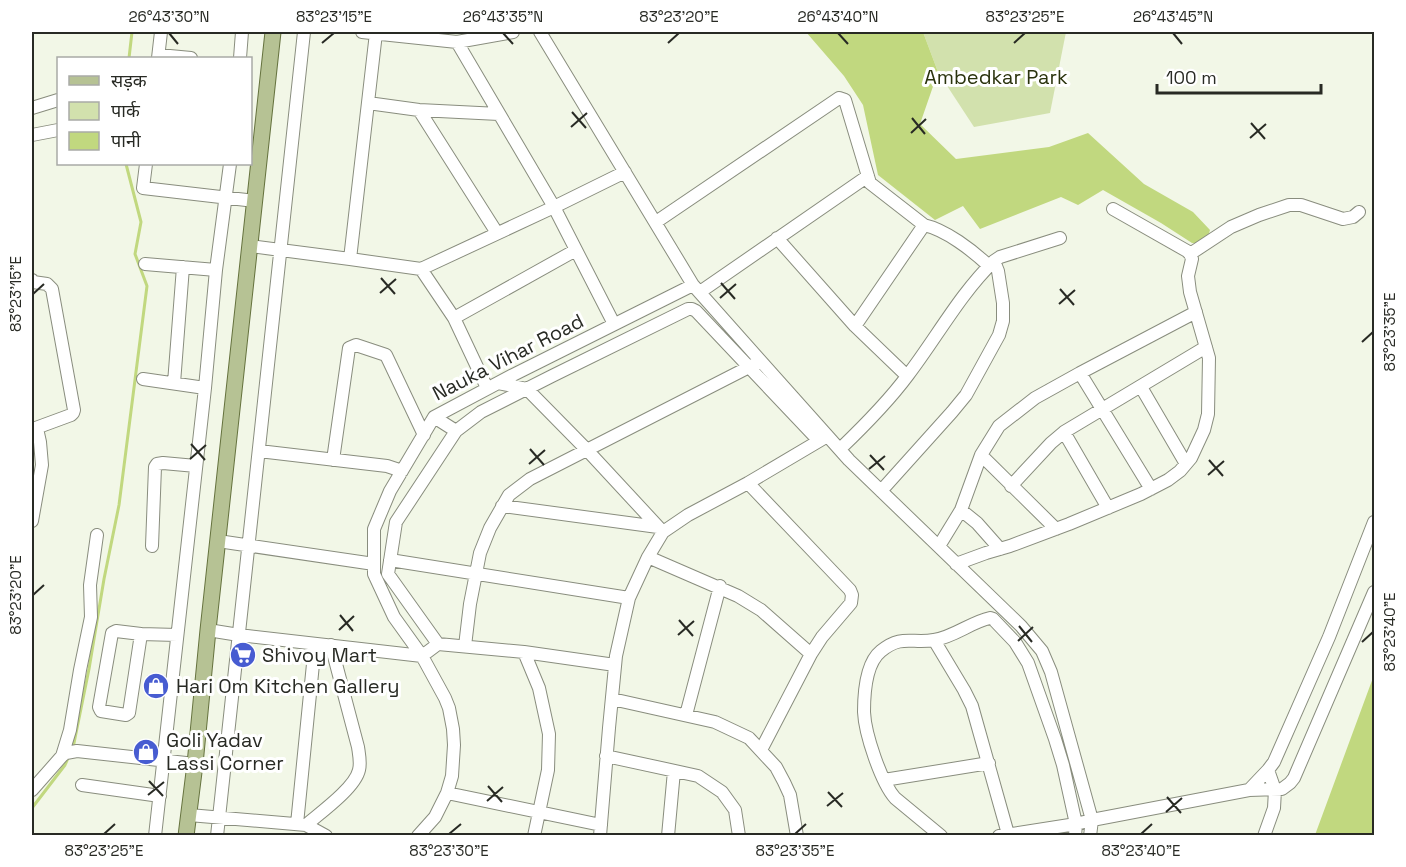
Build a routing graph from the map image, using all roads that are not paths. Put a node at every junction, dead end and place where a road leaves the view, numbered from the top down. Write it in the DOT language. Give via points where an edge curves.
graph roads {
  1 [pos="161,32"];
  2 [pos="242,32"];
  3 [pos="273,32"];
  4 [pos="304,32"];
  5 [pos="362,32"];
  6 [pos="513,32"];
  7 [pos="540,32"];
  8 [pos="376,33"];
  9 [pos="395,33"];
  10 [pos="435,36"];
  11 [pos="457,42"];
  12 [pos="159,57"];
  13 [pos="240,57"];
  14 [pos="57,100"];
  15 [pos="368,103"];
  16 [pos="32,108"];
  17 [pos="419,110"];
  18 [pos="499,114"];
  19 [pos="57,130"];
  20 [pos="32,135"];
  21 [pos="146,165"];
  22 [pos="230,165"];
  23 [pos="625,172"];
  24 [pos="867,176"];
  25 [pos="225,197"];
  26 [pos="255,201"];
  27 [pos="554,207"];
  28 [pos="1113,209"];
  29 [pos="1359,212"];
  30 [pos="656,222"];
  31 [pos="924,225"];
  32 [pos="497,233"];
  33 [pos="777,238"];
  34 [pos="1060,238"];
  35 [pos="249,246"];
  36 [pos="576,250"];
  37 [pos="280,251"];
  38 [pos="1190,254"];
  39 [pos="350,259"];
  40 [pos="991,263"];
  41 [pos="145,264"];
  42 [pos="183,267"];
  43 [pos="421,269"];
  44 [pos="216,270"];
  45 [pos="32,280"];
  46 [pos="697,288"];
  47 [pos="1196,312"];
  48 [pos="454,318"];
  49 [pos="614,324"];
  50 [pos="855,326"];
  51 [pos="1206,347"];
  52 [pos="761,361"];
  53 [pos="749,367"];
  54 [pos="1080,373"];
  55 [pos="907,376"];
  56 [pos="143,379"];
  57 [pos="174,383"];
  58 [pos="492,386"];
  59 [pos="1141,387"];
  60 [pos="205,388"];
  61 [pos="527,389"];
  62 [pos="1102,410"];
  63 [pos="434,417"];
  64 [pos="32,430"];
  65 [pos="456,431"];
  66 [pos="1064,432"];
  67 [pos="424,435"];
  68 [pos="824,439"];
  69 [pos="840,449"];
  70 [pos="587,450"];
  71 [pos="259,451"];
  72 [pos="981,455"];
  73 [pos="333,460"];
  74 [pos="1186,464"];
  75 [pos="196,466"];
  76 [pos="402,471"];
  77 [pos="748,483"];
  78 [pos="1011,486"];
  79 [pos="1151,489"];
  80 [pos="881,491"];
  81 [pos="502,506"];
  82 [pos="1108,508"];
  83 [pos="961,510"];
  84 [pos="32,521"];
  85 [pos="1374,522"];
  86 [pos="661,529"];
  87 [pos="1056,529"];
  88 [pos="97,535"];
  89 [pos="218,541"];
  90 [pos="152,546"];
  91 [pos="249,546"];
  92 [pos="939,546"];
  93 [pos="1000,549"];
  94 [pos="648,557"];
  95 [pos="390,560"];
  96 [pos="374,564"];
  97 [pos="956,564"];
  98 [pos="476,574"];
  99 [pos="720,586"];
  100 [pos="1374,592"];
  101 [pos="629,598"];
  102 [pos="208,630"];
  103 [pos="141,634"];
  104 [pos="177,635"];
  105 [pos="239,635"];
  106 [pos="934,640"];
  107 [pos="315,644"];
  108 [pos="438,644"];
  109 [pos="330,645"];
  110 [pos="465,646"];
  111 [pos="524,652"];
  112 [pos="811,654"];
  113 [pos="422,656"];
  114 [pos="615,665"];
  115 [pos="612,699"];
  116 [pos="686,715"];
  117 [pos="761,750"];
  118 [pos="68,753"];
  119 [pos="606,756"];
  120 [pos="164,760"];
  121 [pos="988,763"];
  122 [pos="195,764"];
  123 [pos="1268,770"];
  124 [pos="674,771"];
  125 [pos="884,780"];
  126 [pos="82,785"];
  127 [pos="32,790"];
  128 [pos="1249,790"];
  129 [pos="1275,790"];
  130 [pos="447,794"];
  131 [pos="160,796"];
  132 [pos="540,812"];
  133 [pos="189,814"];
  134 [pos="219,818"];
  135 [pos="1092,820"];
  136 [pos="302,825"];
  137 [pos="601,830"];
  138 [pos="1076,830"];
  139 [pos="1003,835"];
  140 [pos="155,836"];
  141 [pos="186,836"];
  142 [pos="217,836"];
  143 [pos="326,836"];
  144 [pos="418,836"];
  145 [pos="534,836"];
  146 [pos="668,836"];
  147 [pos="739,836"];
  148 [pos="797,836"];
  149 [pos="941,836"];
  150 [pos="1090,836"];
  151 [pos="1264,836"];
  1 -- 12 [label="street"];
  2 -- 13 [label="street"];
  3 -- 26 [label="main road"];
  4 -- 37 [label="street"];
  5 -- 8 [label="street"];
  6 -- 11 [label="street"];
  7 -- 23 [label="street"];
  8 -- 9 [label="street"];
  8 -- 15 [label="street"];
  9 -- 10 [label="street"];
  10 -- 11 [label="street"];
  11 -- 18 [label="street"];
  14 -- 16 [label="street"];
  15 -- 17 [label="street"];
  15 -- 39 [label="street"];
  17 -- 18 [label="street"];
  17 -- 32 [label="street"];
  18 -- 27 [label="street"];
  19 -- 20 [label="street"];
  21 -- 25 [label="street" via="143,188"];
  22 -- 25 [label="street"];
  23 -- 27 [label="street"];
  23 -- 30 [label="street"];
  24 -- 30 [label="street" via="845,100 839,98"];
  24 -- 31 [label="street" via="870,183"];
  24 -- 33 [label="street, Nauka Vihar Road"];
  25 -- 26 [label="street"];
  25 -- 44 [label="street"];
  26 -- 35 [label="main road"];
  27 -- 32 [label="street"];
  27 -- 36 [label="street"];
  28 -- 38 [label="street"];
  29 -- 38 [label="street" via="1343,219 1301,205 1289,205 1231,227"];
  30 -- 46 [label="street"];
  31 -- 40 [label="street" via="934,227"];
  31 -- 50 [label="street"];
  32 -- 43 [label="street"];
  33 -- 46 [label="street, Nauka Vihar Road"];
  33 -- 50 [label="street"];
  34 -- 40 [label="street"];
  35 -- 37 [label="street"];
  35 -- 89 [label="main road"];
  36 -- 48 [label="street"];
  36 -- 49 [label="street"];
  37 -- 39 [label="street"];
  37 -- 71 [label="street"];
  38 -- 47 [label="street" via="1188,276"];
  39 -- 43 [label="street"];
  40 -- 55 [label="street"];
  40 -- 80 [label="street" via="998,271 1003,303 999,334 966,394"];
  41 -- 42 [label="street"];
  42 -- 44 [label="street"];
  42 -- 57 [label="street"];
  43 -- 48 [label="street"];
  44 -- 60 [label="street"];
  45 -- 64 [label="street" via="52,289 74,410 71,415"];
  46 -- 49 [label="street, Nauka Vihar Road"];
  46 -- 52 [label="street"];
  47 -- 51 [label="street"];
  47 -- 54 [label="street"];
  48 -- 58 [label="street"];
  49 -- 58 [label="street, Nauka Vihar Road"];
  50 -- 55 [label="street"];
  51 -- 59 [label="street"];
  51 -- 74 [label="street" via="1208,414"];
  52 -- 53 [label="street"];
  52 -- 68 [label="street"];
  53 -- 61 [label="street" via="696,311 688,309"];
  53 -- 68 [label="street"];
  53 -- 70 [label="street"];
  54 -- 62 [label="street"];
  54 -- 72 [label="street" via="1035,398 999,426"];
  55 -- 69 [label="street"];
  56 -- 57 [label="street"];
  57 -- 60 [label="street"];
  58 -- 61 [label="street"];
  58 -- 63 [label="street, Nauka Vihar Road"];
  59 -- 62 [label="street"];
  59 -- 74 [label="street"];
  60 -- 75 [label="street"];
  61 -- 65 [label="street" via="481,412"];
  61 -- 70 [label="street"];
  62 -- 66 [label="street"];
  62 -- 79 [label="street"];
  63 -- 65 [label="street"];
  63 -- 67 [label="street, Nauka Vihar Road"];
  64 -- 84 [label="street" via="38,433 42,465"];
  65 -- 95 [label="street" via="396,522"];
  66 -- 78 [label="street"];
  66 -- 82 [label="street"];
  67 -- 73 [label="street" via="386,355 352,345"];
  67 -- 76 [label="street, Nauka Vihar Road"];
  68 -- 69 [label="street"];
  68 -- 77 [label="street"];
  69 -- 80 [label="street"];
  70 -- 81 [label="street" via="530,479 509,495"];
  70 -- 86 [label="street"];
  71 -- 73 [label="street"];
  71 -- 91 [label="street"];
  72 -- 78 [label="street"];
  72 -- 83 [label="street"];
  73 -- 76 [label="street"];
  74 -- 79 [label="street"];
  75 -- 90 [label="street" via="163,462 155,467"];
  75 -- 104 [label="street"];
  76 -- 96 [label="street, Nauka Vihar Road" via="374,528"];
  77 -- 86 [label="street"];
  77 -- 112 [label="street" via="852,595"];
  78 -- 87 [label="street"];
  79 -- 82 [label="street"];
  80 -- 92 [label="street"];
  81 -- 86 [label="street"];
  81 -- 98 [label="street" via="480,553"];
  82 -- 87 [label="street"];
  83 -- 92 [label="street"];
  83 -- 93 [label="street"];
  85 -- 123 [label="street" via="1329,638"];
  86 -- 94 [label="street"];
  87 -- 93 [label="street"];
  88 -- 118 [label="street" via="90,617"];
  89 -- 91 [label="street"];
  89 -- 102 [label="main road"];
  91 -- 96 [label="street"];
  91 -- 105 [label="street"];
  92 -- 97 [label="street"];
  93 -- 97 [label="street"];
  94 -- 99 [label="street"];
  94 -- 101 [label="street"];
  95 -- 98 [label="street"];
  95 -- 108 [label="street" via="388,574"];
  96 -- 113 [label="street, Nauka Vihar Road" via="374,574 394,617"];
  97 -- 135 [label="street" via="1042,651 1052,672"];
  98 -- 101 [label="street"];
  98 -- 110 [label="street"];
  99 -- 112 [label="street" via="761,610"];
  99 -- 116 [label="street"];
  100 -- 129 [label="street" via="1294,778"];
  101 -- 114 [label="street"];
  102 -- 105 [label="street"];
  102 -- 122 [label="main road"];
  103 -- 103 [label="street" via="112,633 101,711 129,713"];
  103 -- 104 [label="street"];
  104 -- 120 [label="street"];
  105 -- 107 [label="street"];
  105 -- 134 [label="street"];
  106 -- 121 [label="street" via="972,706"];
  106 -- 125 [label="street" via="903,640 893,644 874,658 870,667 864,711"];
  106 -- 138 [label="street" via="990,618 1015,642 1028,663 1055,739"];
  107 -- 109 [label="street"];
  107 -- 136 [label="street"];
  108 -- 110 [label="street"];
  108 -- 113 [label="street"];
  109 -- 113 [label="street"];
  109 -- 136 [label="street" via="358,747 359,772 346,790"];
  110 -- 111 [label="street"];
  111 -- 114 [label="street"];
  111 -- 132 [label="street" via="539,688 549,734 548,770"];
  112 -- 117 [label="street"];
  113 -- 130 [label="street, Nauka Vihar Road" via="445,698 453,729 452,777"];
  114 -- 115 [label="street"];
  115 -- 116 [label="street"];
  115 -- 119 [label="street"];
  116 -- 117 [label="street" via="715,722 749,738"];
  117 -- 148 [label="street" via="790,795"];
  118 -- 120 [label="street"];
  118 -- 127 [label="street"];
  119 -- 124 [label="street"];
  119 -- 137 [label="street"];
  120 -- 122 [label="street"];
  120 -- 131 [label="street"];
  121 -- 125 [label="street"];
  121 -- 139 [label="street"];
  122 -- 133 [label="main road"];
  123 -- 128 [label="street"];
  123 -- 129 [label="street"];
  124 -- 146 [label="street"];
  124 -- 147 [label="street" via="698,776 722,792 735,810"];
  125 -- 149 [label="street" via="895,798"];
  126 -- 131 [label="street"];
  128 -- 129 [label="street"];
  128 -- 135 [label="street"];
  129 -- 151 [label="street" via="1274,808"];
  130 -- 132 [label="street"];
  130 -- 144 [label="street, Nauka Vihar Road" via="435,817"];
  131 -- 140 [label="street"];
  132 -- 137 [label="street"];
  132 -- 145 [label="street"];
  133 -- 134 [label="street"];
  133 -- 141 [label="main road"];
  134 -- 136 [label="street"];
  134 -- 142 [label="street"];
  135 -- 138 [label="street"];
  135 -- 150 [label="street"];
  136 -- 143 [label="street"];
  138 -- 139 [label="street"];
}
